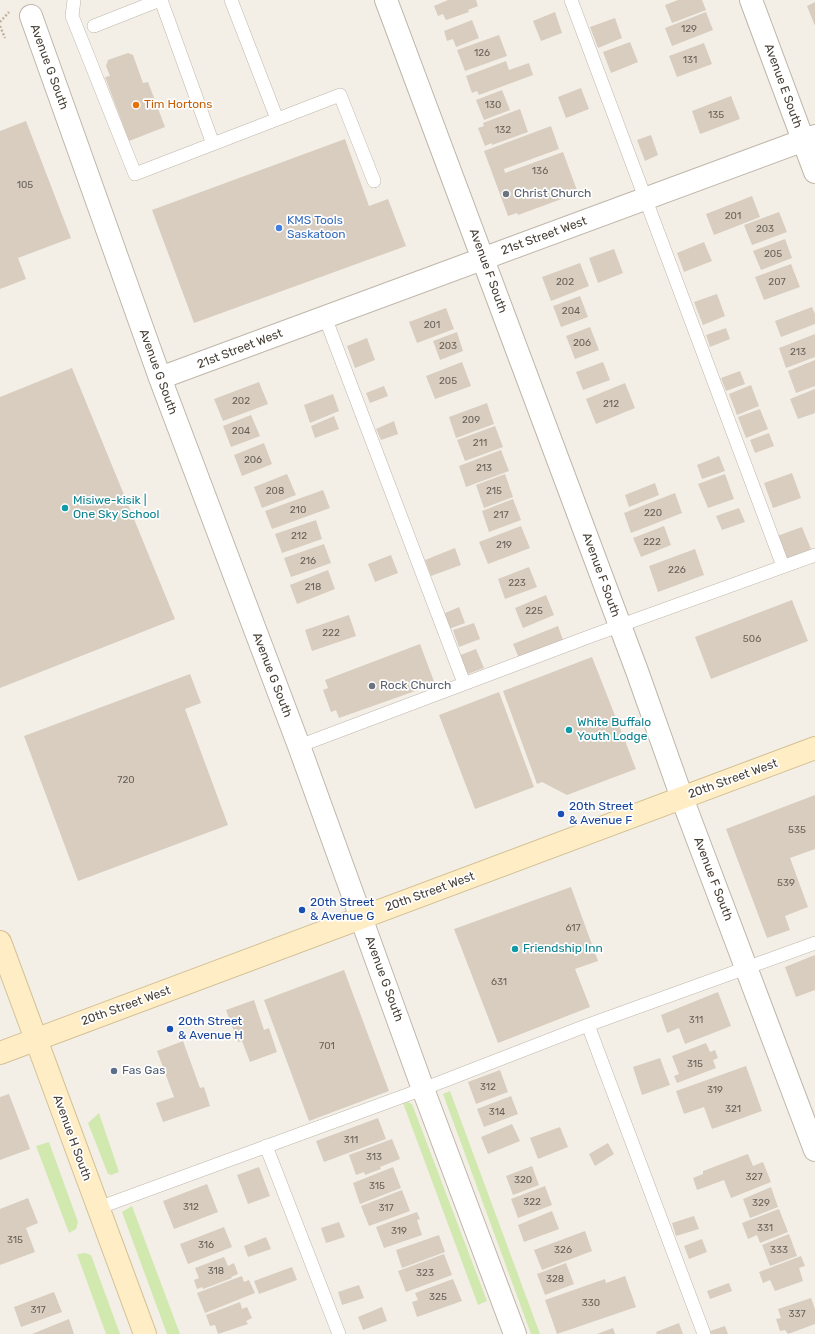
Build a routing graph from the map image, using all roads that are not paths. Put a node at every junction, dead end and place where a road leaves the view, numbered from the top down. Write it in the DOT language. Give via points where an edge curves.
graph roads {
  1 [pos="74,0"];
  2 [pos="83,0"];
  3 [pos="160,0"];
  4 [pos="231,0"];
  5 [pos="386,0"];
  6 [pos="571,0"];
  7 [pos="752,0"];
  8 [pos="21,12"];
  9 [pos="72,16"];
  10 [pos="94,26"];
  11 [pos="277,119"];
  12 [pos="809,138"];
  13 [pos="213,144"];
  14 [pos="815,172"];
  15 [pos="374,181"];
  16 [pos="646,198"];
  17 [pos="483,259"];
  18 [pos="325,317"];
  19 [pos="160,378"];
  20 [pos="815,554"];
  21 [pos="783,566"];
  22 [pos="620,626"];
  23 [pos="464,683"];
  24 [pos="299,746"];
  25 [pos="815,748"];
  26 [pos="682,798"];
  27 [pos="362,917"];
  28 [pos="0,942"];
  29 [pos="815,943"];
  30 [pos="747,967"];
  31 [pos="588,1025"];
  32 [pos="36,1040"];
  33 [pos="0,1053"];
  34 [pos="423,1089"];
  35 [pos="266,1146"];
  36 [pos="815,1150"];
  37 [pos="98,1208"];
  38 [pos="145,1334"];
  39 [pos="339,1334"];
  40 [pos="515,1334"];
  41 [pos="704,1334"];
  1 -- 9 [label="lane"];
  2 -- 9 [label="lane"];
  3 -- 10 [label="lane"];
  3 -- 13 [label="lane"];
  4 -- 11 [label="lane"];
  5 -- 17 [label="street, Avenue F South"];
  6 -- 16 [label="lane"];
  7 -- 12 [label="street, Avenue E South"];
  8 -- 19 [label="street, Avenue G South"];
  9 -- 13 [label="lane" via="135,174"];
  11 -- 13 [label="lane"];
  11 -- 15 [label="lane" via="340,95"];
  12 -- 14 [label="street, Avenue E South"];
  12 -- 16 [label="street, 21st Street West"];
  16 -- 17 [label="street, 21st Street West"];
  16 -- 21 [label="lane"];
  17 -- 18 [label="street, 21st Street West"];
  17 -- 22 [label="street, Avenue F South"];
  18 -- 19 [label="street, 21st Street West"];
  18 -- 23 [label="lane"];
  19 -- 24 [label="street, Avenue G South"];
  20 -- 21 [label="lane"];
  21 -- 22 [label="lane"];
  22 -- 23 [label="lane"];
  22 -- 26 [label="street, Avenue F South"];
  23 -- 24 [label="lane"];
  24 -- 27 [label="street, Avenue G South"];
  25 -- 26 [label="main road, 20th Street West"];
  26 -- 27 [label="main road, 20th Street West"];
  26 -- 30 [label="street, Avenue F South"];
  27 -- 32 [label="main road, 20th Street West"];
  27 -- 34 [label="street, Avenue G South"];
  28 -- 32 [label="main road, Avenue H South"];
  29 -- 30 [label="lane"];
  30 -- 31 [label="lane"];
  30 -- 36 [label="street, Avenue F South"];
  31 -- 34 [label="lane"];
  31 -- 41 [label="lane"];
  32 -- 33 [label="main road, 20th Street West"];
  32 -- 37 [label="main road, Avenue H South"];
  34 -- 35 [label="lane"];
  34 -- 40 [label="street, Avenue G South"];
  35 -- 37 [label="lane"];
  35 -- 39 [label="lane"];
  37 -- 38 [label="main road, Avenue H South"];
}
